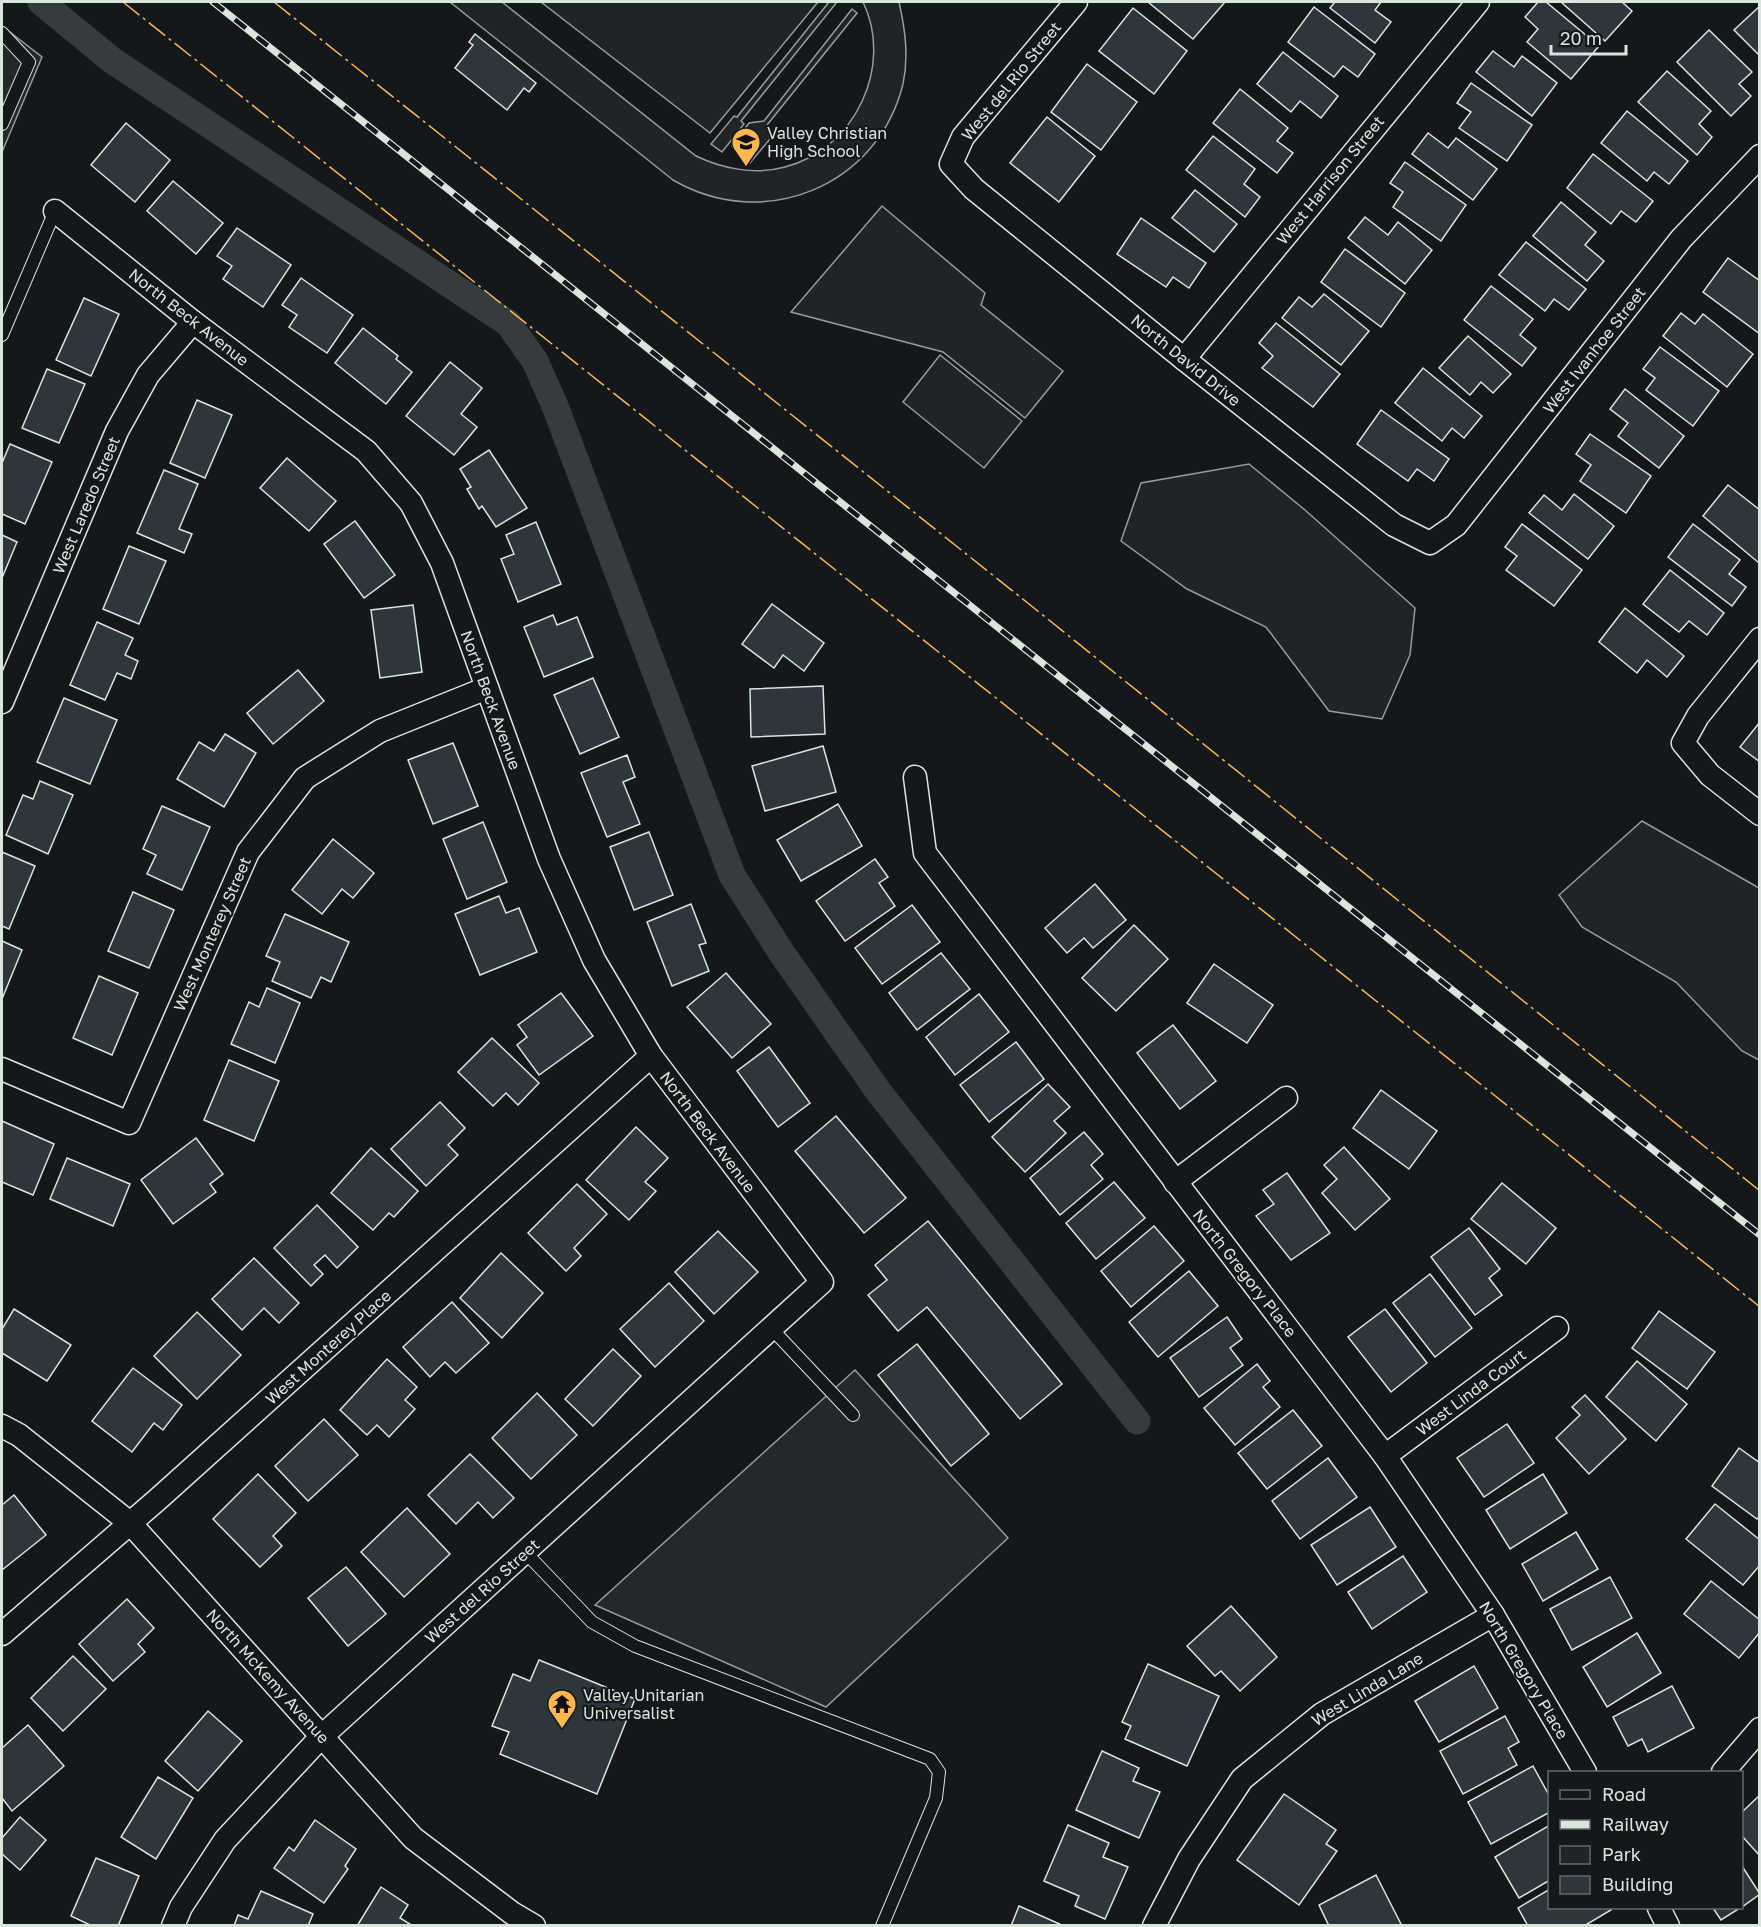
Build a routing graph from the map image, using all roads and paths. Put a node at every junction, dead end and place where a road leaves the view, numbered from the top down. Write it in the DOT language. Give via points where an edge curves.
graph roads {
  1 [pos="1478,2"];
  2 [pos="1067,5"];
  3 [pos="2,33"];
  4 [pos="2,124"];
  5 [pos="1760,156"];
  6 [pos="951,164"];
  7 [pos="55,211"];
  8 [pos="193,322"];
  9 [pos="2,335"];
  10 [pos="1184,359"];
  11 [pos="1430,543"];
  12 [pos="1760,639"];
  13 [pos="487,688"];
  14 [pos="2,702"];
  15 [pos="915,777"];
  16 [pos="1760,814"];
  17 [pos="651,1056"];
  18 [pos="2,1070"];
  19 [pos="1286,1098"];
  20 [pos="1175,1182"];
  21 [pos="822,1282"];
  22 [pos="771,1328"];
  23 [pos="1557,1328"];
  24 [pos="853,1415"];
  25 [pos="2,1426"];
  26 [pos="1385,1456"];
  27 [pos="130,1523"];
  28 [pos="525,1552"];
  29 [pos="1493,1615"];
  30 [pos="2,1634"];
  31 [pos="1760,1729"];
  32 [pos="321,1737"];
  33 [pos="1584,1771"];
  34 [pos="1725,1771"];
  35 [pos="1660,1909"];
  36 [pos="173,1926"];
  37 [pos="534,1926"];
  38 [pos="882,1926"];
  39 [pos="1154,1926"];
  40 [pos="1668,1926"];
  1 -- 10 [label="street, West Harrison Street"];
  2 -- 6 [label="street, West del Rio Street" via="963,137"];
  3 -- 4 [label="lane" via="28,62"];
  5 -- 11 [label="street, West Ivanhoe Street" via="1681,239 1456,525"];
  6 -- 10 [label="street, North David Drive" via="974,189"];
  7 -- 8 [label="street, North Beck Avenue"];
  7 -- 9 [label="lane"];
  8 -- 13 [label="street, North Beck Avenue" via="366,452 411,504 442,563"];
  8 -- 14 [label="street, West Laredo Street" via="148,375 117,432"];
  10 -- 11 [label="street, North David Drive" via="1394,525"];
  12 -- 16 [label="street" via="1698,717 1683,743 1710,774"];
  13 -- 17 [label="street, North Beck Avenue" via="558,879 594,960"];
  13 -- 18 [label="street, West Monterey Street" via="380,731 305,778 248,852 129,1124"];
  15 -- 20 [label="street, North Gregory Place" via="925,853"];
  17 -- 21 [label="street, North Beck Avenue"];
  17 -- 27 [label="street, West Monterey Place"];
  19 -- 20 [label="street"];
  20 -- 26 [label="street, North Gregory Place"];
  21 -- 22 [label="street, West del Rio Street"];
  22 -- 24 [label="lane"];
  22 -- 28 [label="street, West del Rio Street"];
  23 -- 26 [label="street, West Linda Court"];
  25 -- 27 [label="street, North McKemy Avenue" via="19,1435"];
  26 -- 29 [label="street, North Gregory Place"];
  27 -- 30 [label="street, West Monterey Place"];
  27 -- 32 [label="street, North McKemy Avenue"];
  28 -- 32 [label="street, West del Rio Street"];
  28 -- 38 [label="lane" via="592,1622 635,1646 930,1759 939,1772 936,1798"];
  29 -- 33 [label="street, North Gregory Place"];
  29 -- 39 [label="street, West Linda Lane" via="1322,1714 1242,1779 1189,1858"];
  31 -- 34 [label="street"];
  32 -- 36 [label="street, West del Rio Street" via="225,1840"];
  32 -- 37 [label="street, North McKemy Avenue" via="412,1838"];
  35 -- 40 [label="street"];
}
